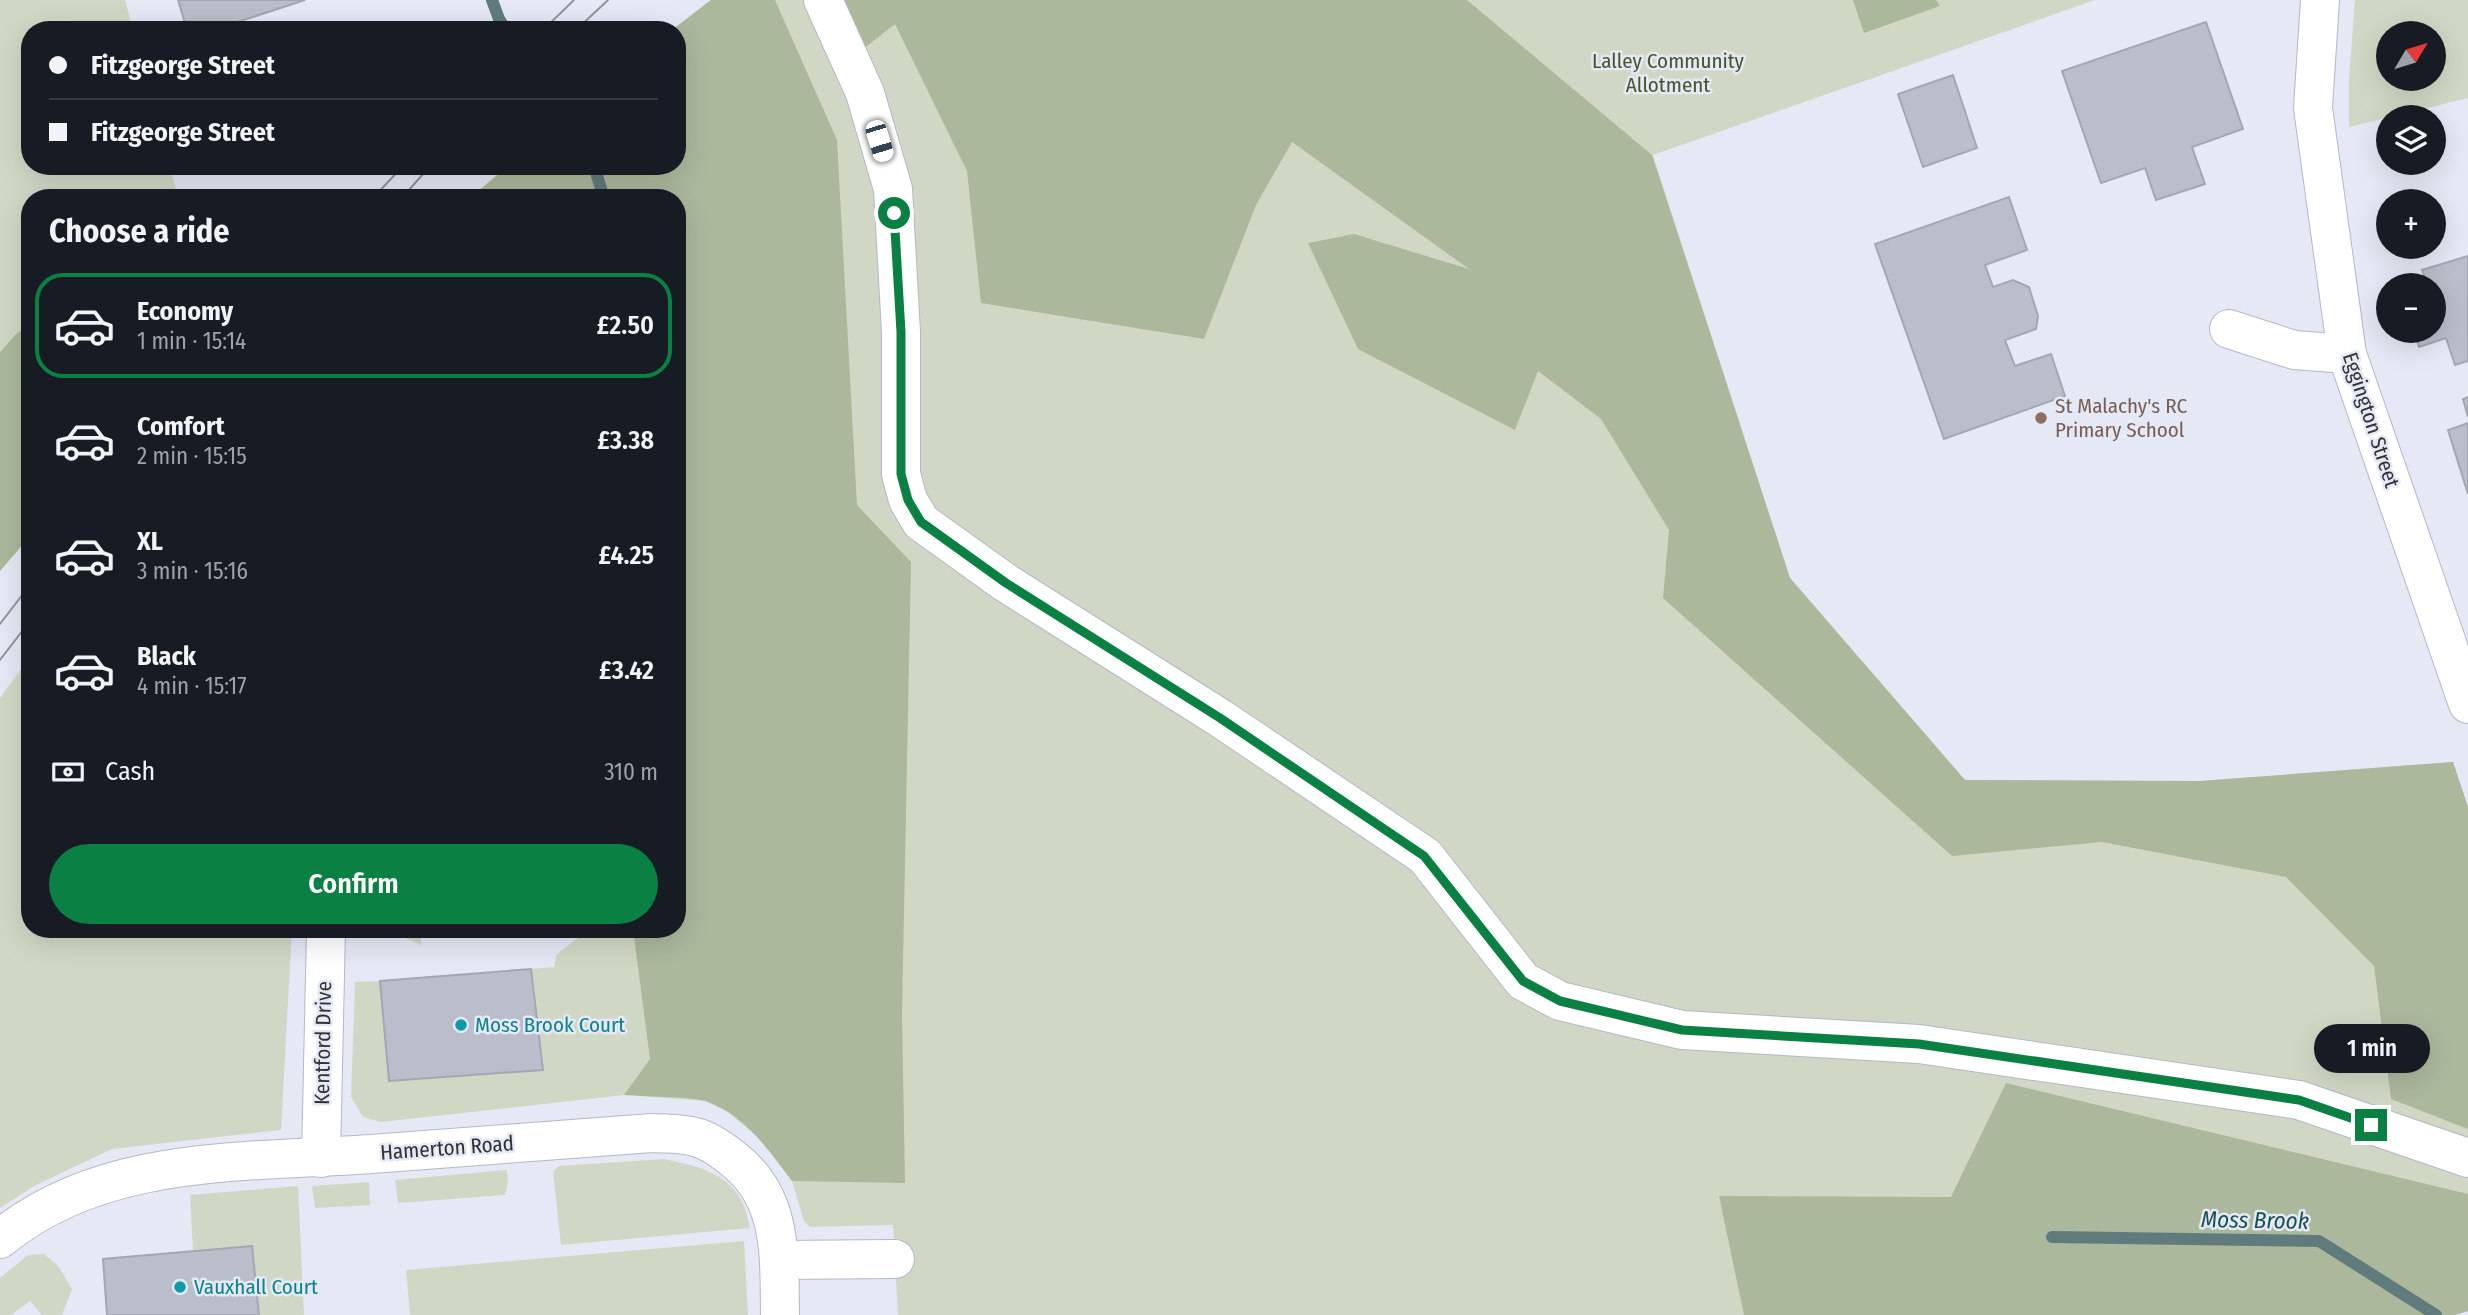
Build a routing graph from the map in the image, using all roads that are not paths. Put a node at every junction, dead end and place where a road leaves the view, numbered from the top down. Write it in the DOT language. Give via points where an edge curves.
graph roads {
  1 [pos="823,0"];
  2 [pos="2320,0"];
  3 [pos="2229,329"];
  4 [pos="2347,354"];
  5 [pos="2468,704"];
  6 [pos="326,938"];
  7 [pos="321,1158"];
  8 [pos="2468,1158"];
  9 [pos="0,1239"];
  10 [pos="895,1259"];
  11 [pos="779,1260"];
  12 [pos="780,1315"];
  1 -- 8 [label="street" via="865,93 893,189 901,332 901,474 908,500 921,522 1006,583 1220,718 1424,856 1523,981 1560,1001 1682,1030 1919,1044 2299,1100"];
  2 -- 4 [label="street, Eggington Street" via="2314,108"];
  3 -- 4 [label="street" via="2294,350"];
  4 -- 5 [label="street, Eggington Street"];
  6 -- 7 [label="street, Kentford Drive"];
  7 -- 9 [label="street, Hamerton Road" via="230,1161 125,1177 59,1201"];
  7 -- 11 [label="street, Hamerton Road" via="653,1133 696,1137 745,1168 761,1188 775,1222"];
  10 -- 11 [label="street"];
  11 -- 12 [label="street, Hamerton Road"];
}
